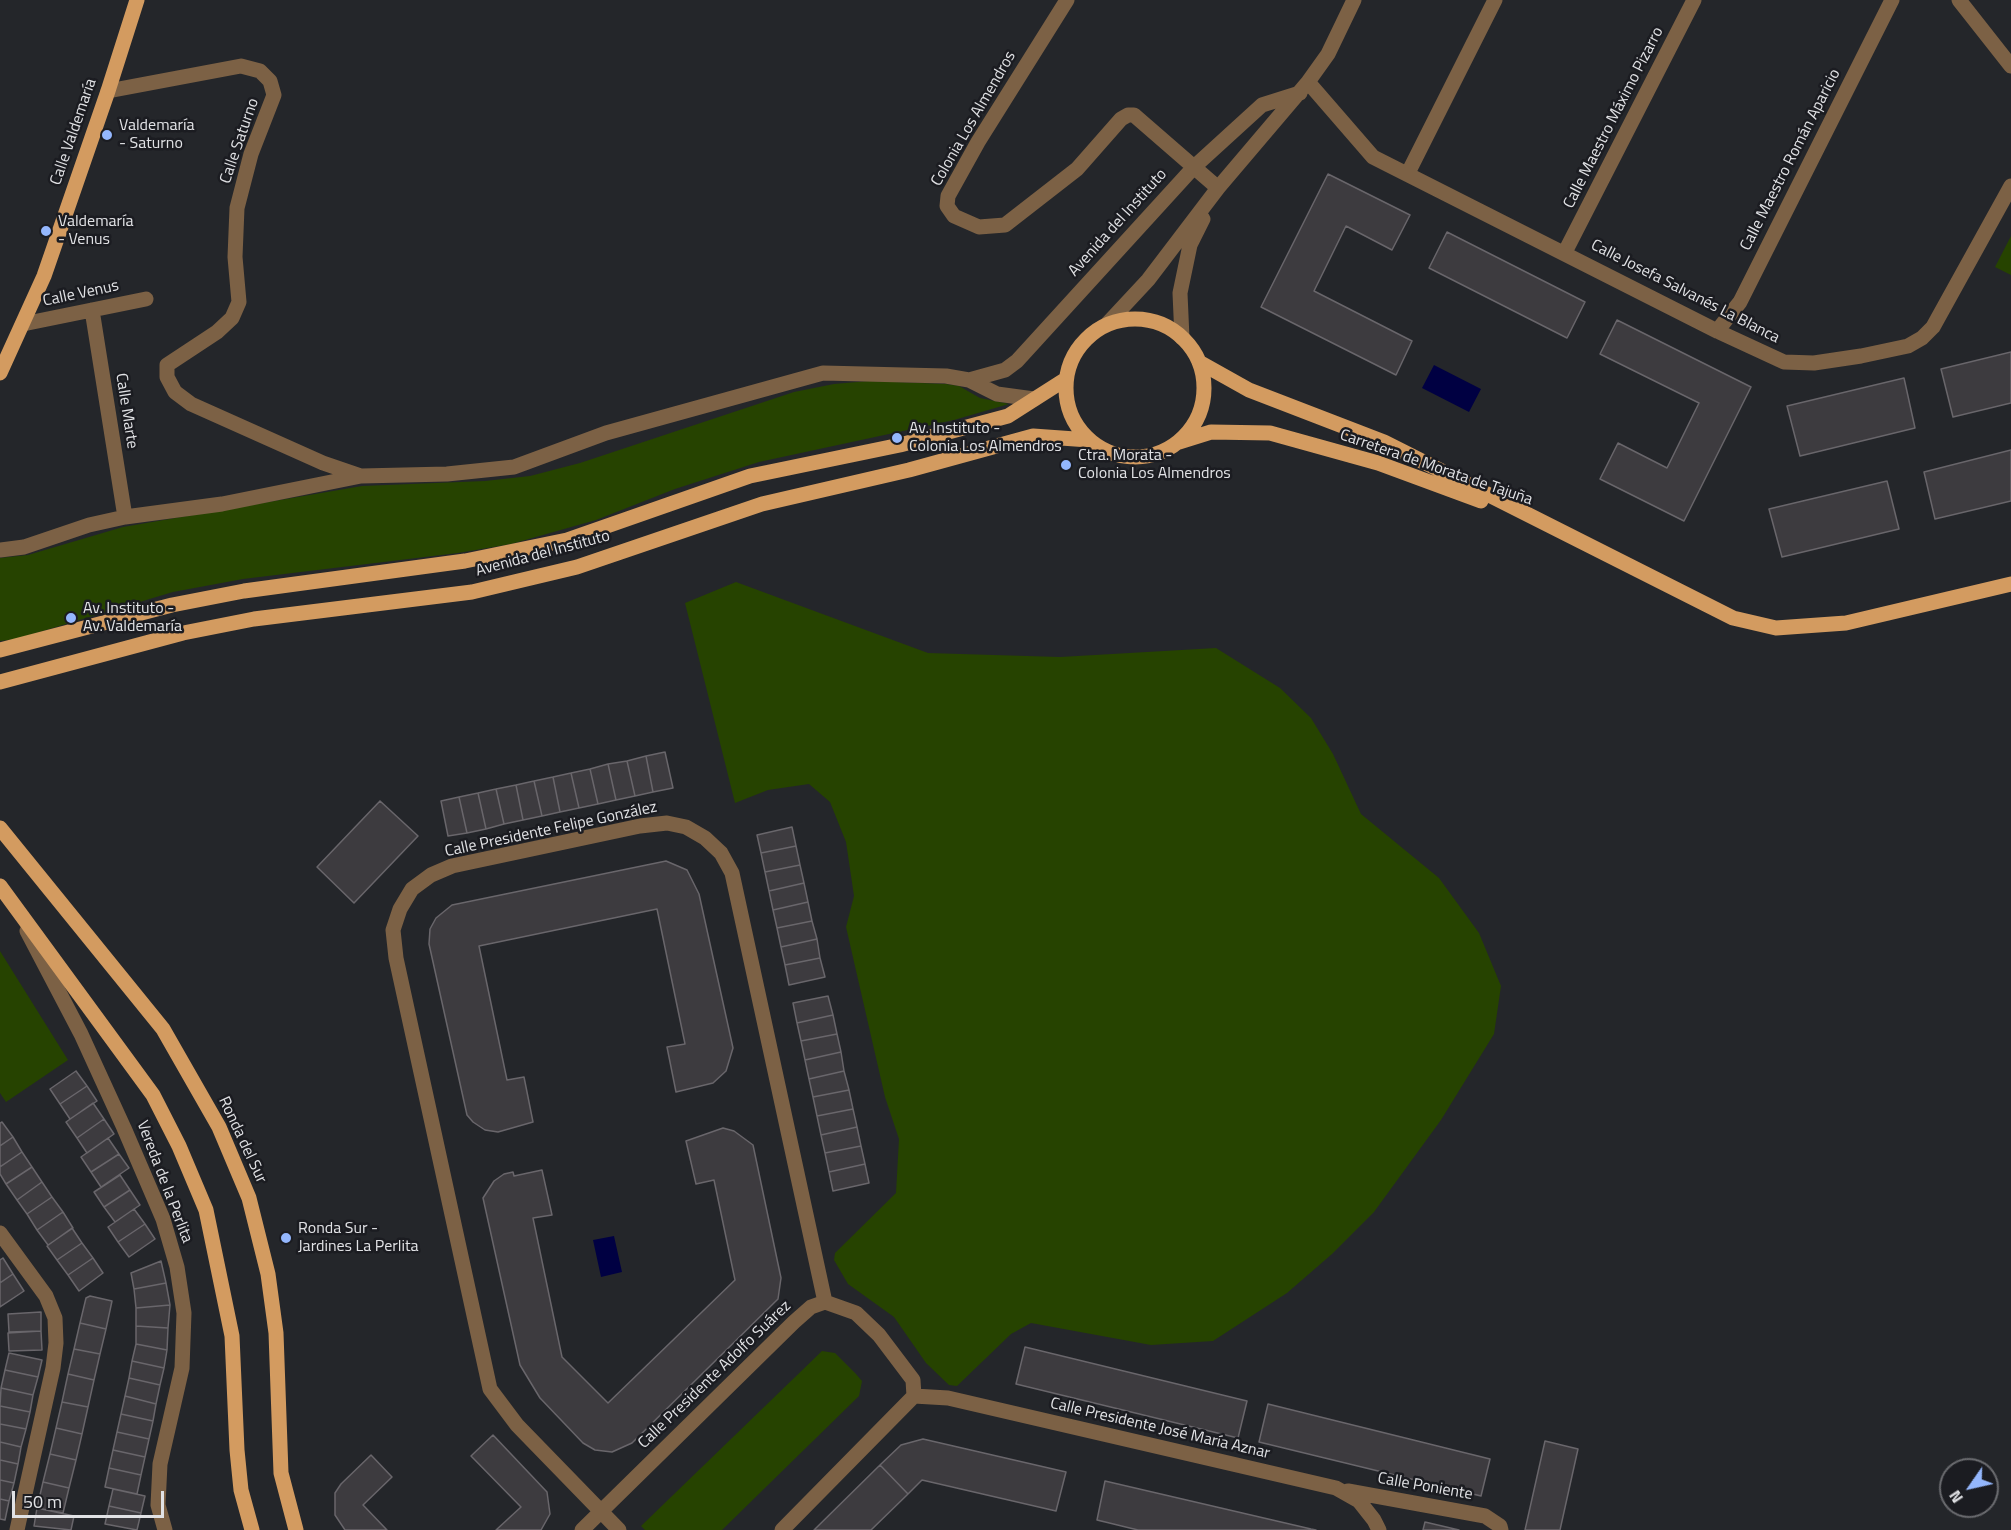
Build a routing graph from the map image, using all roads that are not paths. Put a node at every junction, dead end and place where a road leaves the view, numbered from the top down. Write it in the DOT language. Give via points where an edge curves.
graph roads {
  1 [pos="137,0"];
  2 [pos="1067,0"];
  3 [pos="1354,0"];
  4 [pos="1494,0"];
  5 [pos="1694,0"];
  6 [pos="1892,0"];
  7 [pos="1959,0"];
  8 [pos="2011,66"];
  9 [pos="1304,88"];
  10 [pos="108,91"];
  11 [pos="1194,167"];
  12 [pos="1408,173"];
  13 [pos="2011,186"];
  14 [pos="1218,188"];
  15 [pos="1564,252"];
  16 [pos="146,299"];
  17 [pos="92,310"];
  18 [pos="23,324"];
  19 [pos="1107,324"];
  20 [pos="1717,331"];
  21 [pos="1182,338"];
  22 [pos="1199,362"];
  23 [pos="0,373"];
  24 [pos="1066,379"];
  25 [pos="969,380"];
  26 [pos="1034,399"];
  27 [pos="1089,440"];
  28 [pos="1176,443"];
  29 [pos="361,476"];
  30 [pos="125,517"];
  31 [pos="1543,524"];
  32 [pos="0,550"];
  33 [pos="2011,584"];
  34 [pos="0,650"];
  35 [pos="0,682"];
  36 [pos="0,828"];
  37 [pos="0,886"];
  38 [pos="14,904"];
  39 [pos="0,1233"];
  40 [pos="825,1302"];
  41 [pos="914,1396"];
  42 [pos="1336,1488"];
  43 [pos="601,1511"];
  44 [pos="17,1530"];
  45 [pos="165,1530"];
  46 [pos="252,1530"];
  47 [pos="296,1530"];
  48 [pos="582,1530"];
  49 [pos="619,1530"];
  50 [pos="782,1530"];
  51 [pos="1379,1530"];
  52 [pos="1501,1530"];
  1 -- 10 [label="main road, Calle Valdemaría"];
  2 -- 11 [label="street, Colonia Los Almendros" via="948,196 947,206 954,216 979,227 1005,225 1077,169 1128,115 1134,115"];
  3 -- 9 [label="street" via="1328,54"];
  4 -- 12 [label="street"];
  5 -- 15 [label="street, Calle Maestro Máximo Pizarro"];
  6 -- 20 [label="street, Calle Maestro Román Aparicio" via="1740,302"];
  7 -- 8 [label="street"];
  9 -- 11 [label="street, Avenida del Instituto" via="1262,105"];
  9 -- 12 [label="street, Calle Josefa Salvanés La Blanca" via="1373,157"];
  9 -- 14 [label="street"];
  10 -- 18 [label="main road, Calle Valdemaría" via="44,276"];
  10 -- 29 [label="street, Calle Saturno" via="241,66 260,71 270,81 274,95 251,154 237,208 238,302 232,318 217,332 167,365 167,377 175,392 191,404"];
  11 -- 14 [label="street, Colonia Los Almendros"];
  11 -- 25 [label="street, Avenida del Instituto" via="1017,361 1005,370"];
  12 -- 15 [label="street, Calle Josefa Salvanés La Blanca"];
  13 -- 20 [label="street, Calle Josefa Salvanés La Blanca" via="1933,327 1908,346 1814,363 1785,362"];
  14 -- 19 [label="street" via="1148,280"];
  14 -- 21 [label="street" via="1190,245 1180,293"];
  15 -- 20 [label="street, Calle Josefa Salvanés La Blanca"];
  16 -- 17 [label="street, Calle Venus"];
  17 -- 18 [label="street, Calle Venus"];
  17 -- 30 [label="street, Calle Marte"];
  18 -- 23 [label="main road, Calle Valdemaría"];
  19 -- 21 [label="main road" via="1133,319 1160,323"];
  19 -- 24 [label="main road" via="1086,338 1073,356"];
  21 -- 22 [label="main road"];
  22 -- 28 [label="main road" via="1204,380 1202,403 1191,428"];
  22 -- 31 [label="main road, Carretera de Morata de Tajuña" via="1249,390 1384,442"];
  24 -- 26 [label="main road, Avenida del Instituto"];
  24 -- 27 [label="main road" via="1071,414"];
  25 -- 26 [label="street, Avenida del Instituto" via="997,394"];
  25 -- 29 [label="street, Avenida del Instituto" via="823,373 606,433 514,467 447,474"];
  26 -- 34 [label="main road, Avenida del Instituto" via="1008,416 900,445 750,476 567,540 465,561 213,597"];
  27 -- 28 [label="main road" via="1106,451 1128,457 1150,455"];
  27 -- 35 [label="main road, Avenida del Instituto" via="1033,436 762,504 577,567 472,592 244,621 183,633"];
  28 -- 31 [label="main road, Carretera de Morata de Tajuña" via="1211,432 1270,433 1378,463"];
  29 -- 30 [label="street, Avenida del Instituto" via="222,504"];
  30 -- 32 [label="street, Avenida del Instituto"];
  31 -- 33 [label="main road, Carretera de Morata de Tajuña" via="1733,618 1776,628 1846,623"];
  36 -- 47 [label="main road, Ronda del Sur" via="163,1029 219,1127 236,1167 249,1198 268,1274 276,1333 281,1473"];
  37 -- 38 [label="main road"];
  38 -- 45 [label="street, Vereda de la Perlita" via="124,1128 163,1219 177,1267 184,1313 182,1368 160,1464 158,1504"];
  38 -- 46 [label="main road" via="153,1095 206,1210 232,1336 241,1490"];
  39 -- 44 [label="street" via="46,1296 55,1318 52,1368"];
  40 -- 41 [label="street" via="855,1313 879,1335 914,1380"];
  40 -- 43 [label="street, Calle Presidente Adolfo Suárez" via="811,1307 794,1322"];
  40 -- 43 [label="street, Calle Presidente Felipe González" via="732,873 721,853 686,827 667,823 640,826 452,866 431,874 412,889 393,930 396,958 490,1389 517,1425"];
  41 -- 42 [label="street, Calle Presidente José María Aznar" via="948,1398"];
  41 -- 50 [label="street"];
  42 -- 51 [label="street, Calle Presidente José María Aznar" via="1359,1502"];
  42 -- 52 [label="street, Calle Poniente" via="1485,1516"];
  43 -- 48 [label="street, Calle Presidente Adolfo Suárez"];
  43 -- 49 [label="street, Calle Presidente Felipe González"];
}
